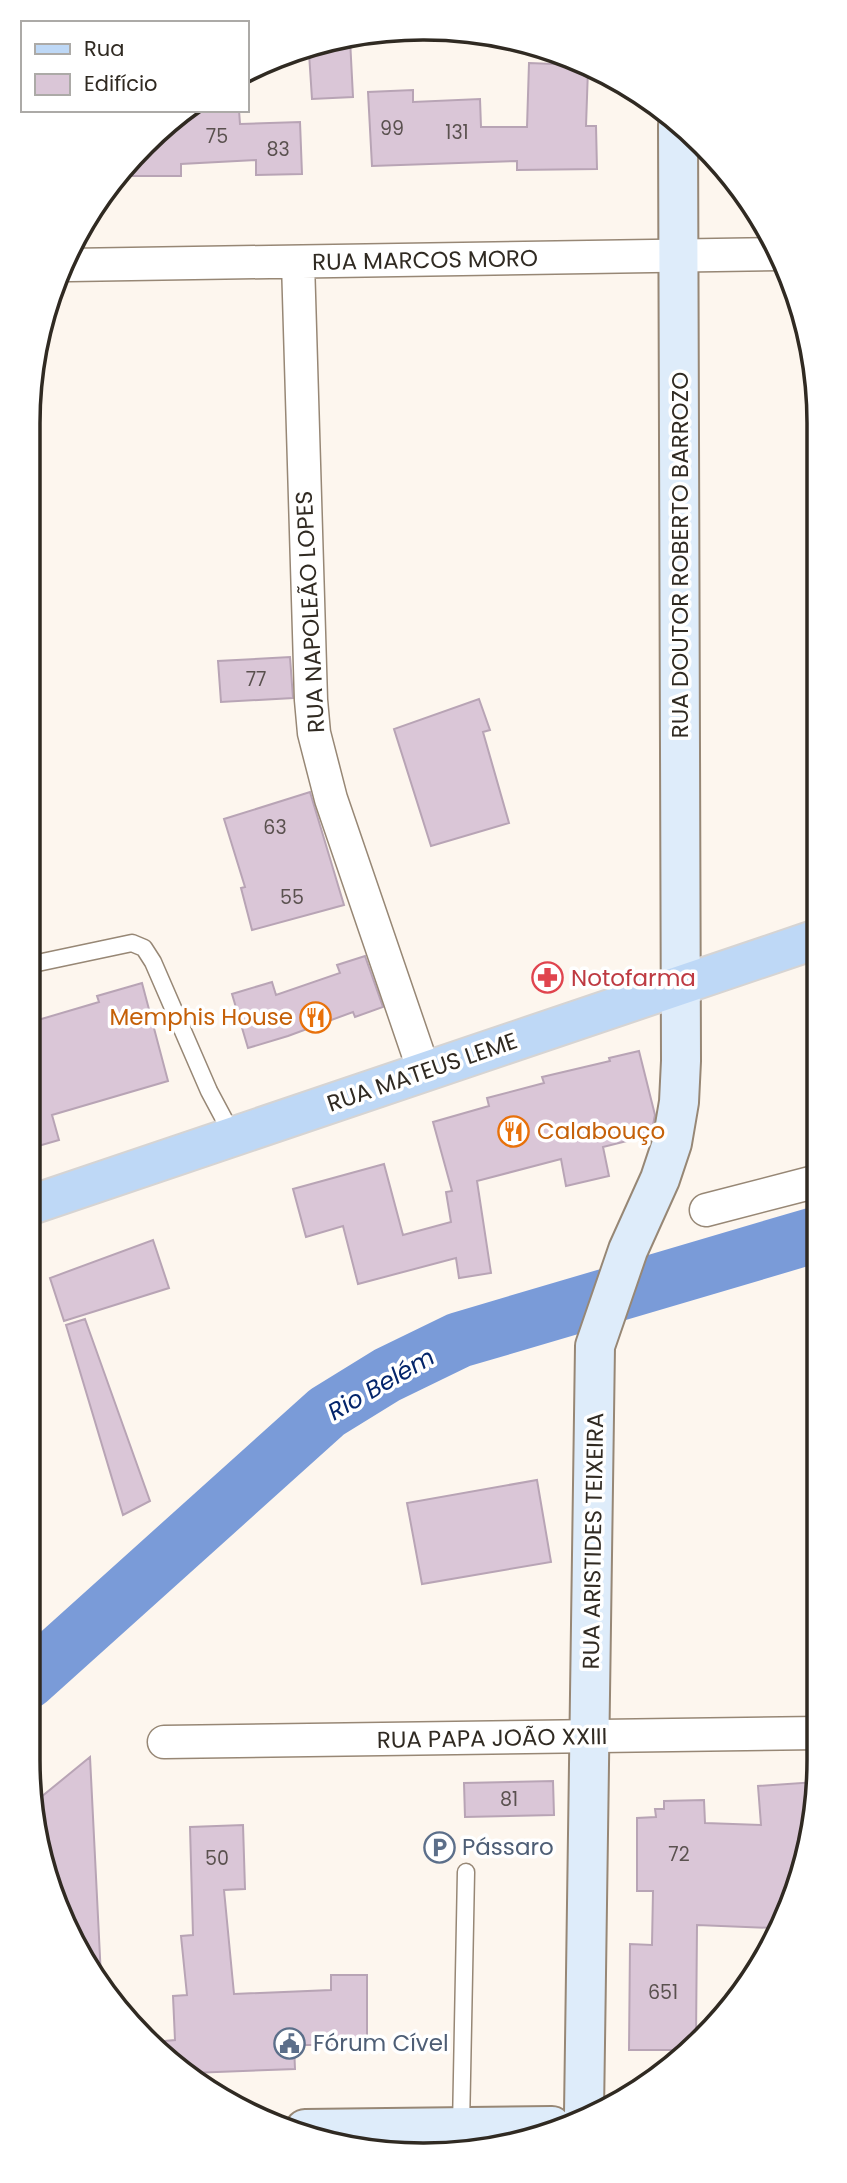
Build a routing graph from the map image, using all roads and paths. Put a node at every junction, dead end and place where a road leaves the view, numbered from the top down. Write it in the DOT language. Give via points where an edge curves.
graph roads {
  1 [pos="678,137"];
  2 [pos="767,254"];
  3 [pos="679,255"];
  4 [pos="298,262"];
  5 [pos="75,265"];
  6 [pos="807,942"];
  7 [pos="40,962"];
  8 [pos="682,985"];
  9 [pos="424,1071"];
  10 [pos="233,1136"];
  11 [pos="807,1184"];
  12 [pos="40,1202"];
  13 [pos="706,1210"];
  14 [pos="807,1733"];
  15 [pos="590,1736"];
  16 [pos="164,1742"];
  17 [pos="466,1872"];
  18 [pos="584,2107"];
  19 [pos="534,2126"];
  20 [pos="461,2127"];
  21 [pos="320,2129"];
  1 -- 3 [label="main road, RUA DOUTOR ROBERTO BARROZO"];
  2 -- 3 [label="street, RUA MARCOS MORO"];
  3 -- 4 [label="street, RUA MARCOS MORO"];
  3 -- 8 [label="main road, RUA DOUTOR ROBERTO BARROZO"];
  4 -- 5 [label="street, RUA MARCOS MORO"];
  4 -- 9 [label="street, RUA NAPOLEÃO LOPES" via="314,733 331,799"];
  6 -- 8 [label="main road, RUA MATEUS LEME"];
  7 -- 10 [label="lane" via="132,943 144,948"];
  8 -- 9 [label="main road, RUA MATEUS LEME"];
  8 -- 15 [label="main road, RUA ARISTIDES TEIXEIRA" via="679,1102 672,1143 628,1250 596,1346"];
  9 -- 10 [label="main road, RUA MATEUS LEME"];
  10 -- 12 [label="main road, RUA MATEUS LEME"];
  11 -- 13 [label="street"];
  14 -- 15 [label="street, RUA PAPA JOÃO XXIII"];
  15 -- 16 [label="street, RUA PAPA JOÃO XXIII"];
  15 -- 18 [label="main road, RUA ARISTIDES TEIXEIRA"];
  17 -- 20 [label="lane"];
  19 -- 20 [label="main road"];
  20 -- 21 [label="main road"];
}
